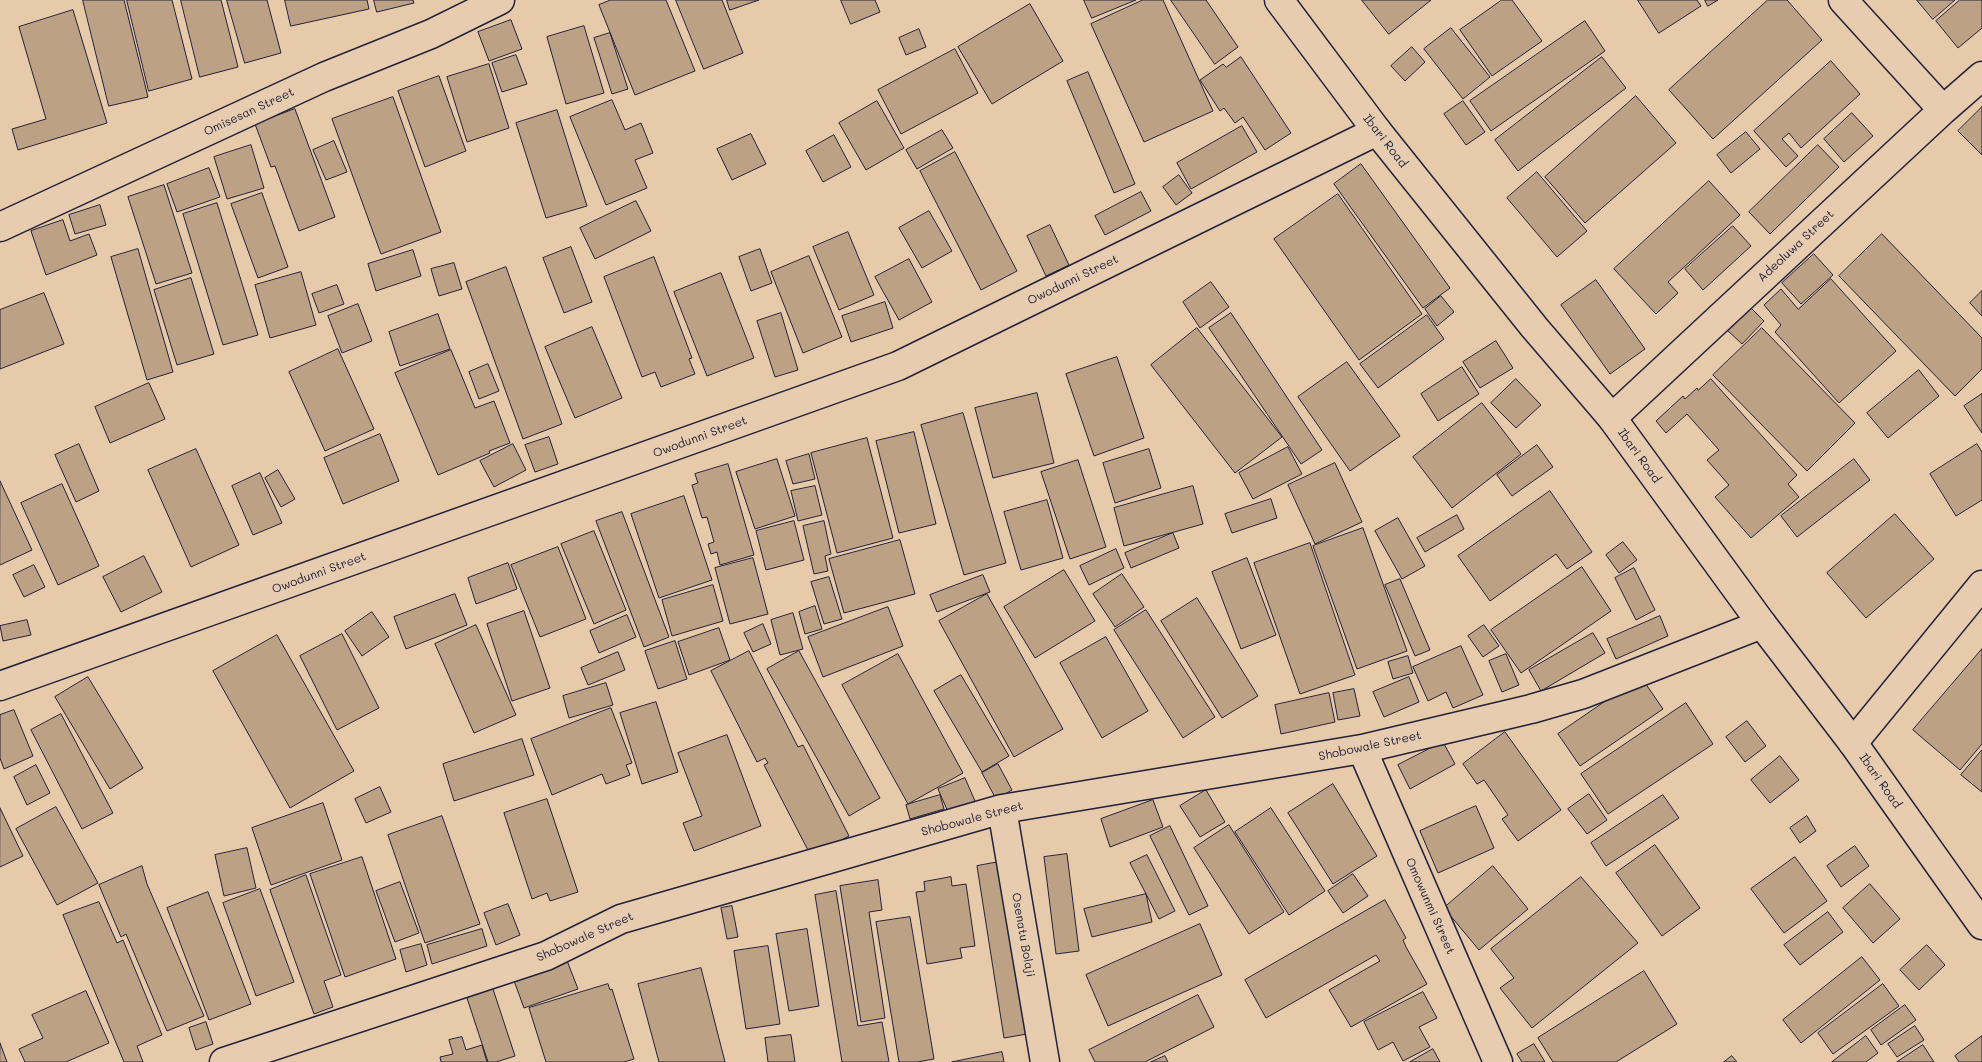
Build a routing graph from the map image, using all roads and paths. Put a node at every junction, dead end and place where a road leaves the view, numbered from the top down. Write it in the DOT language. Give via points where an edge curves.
graph roads {
  1 [pos="500,0"];
  2 [pos="1279,0"];
  3 [pos="1843,0"];
  4 [pos="1982,76"];
  5 [pos="1943,110"];
  6 [pos="1377,131"];
  7 [pos="0,227"];
  8 [pos="1612,418"];
  9 [pos="1982,586"];
  10 [pos="1762,624"];
  11 [pos="0,686"];
  12 [pos="1853,743"];
  13 [pos="1362,749"];
  14 [pos="1002,809"];
  15 [pos="1982,925"];
  16 [pos="224,1062"];
  17 [pos="1045,1062"];
  18 [pos="1498,1062"];
  1 -- 7 [label="street, Omisesan Street" via="431,34 324,77"];
  2 -- 6 [label="street, Ibari Road"];
  3 -- 5 [label="street"];
  4 -- 5 [label="street, Adeoluwa Street"];
  5 -- 8 [label="street, Adeoluwa Street"];
  6 -- 8 [label="street, Ibari Road" via="1534,327"];
  6 -- 11 [label="street, Owodunni Street" via="898,366"];
  8 -- 10 [label="street, Ibari Road"];
  9 -- 12 [label="street"];
  10 -- 12 [label="street, Ibari Road"];
  10 -- 13 [label="street, Shobowale Street" via="1583,694"];
  12 -- 15 [label="street, Ibari Road"];
  13 -- 14 [label="street, Shobowale Street"];
  13 -- 18 [label="street, Omowunmi Street"];
  14 -- 16 [label="street, Shobowale Street" via="622,919 546,956"];
  14 -- 17 [label="street, Osenatu Bolaji"];
}
